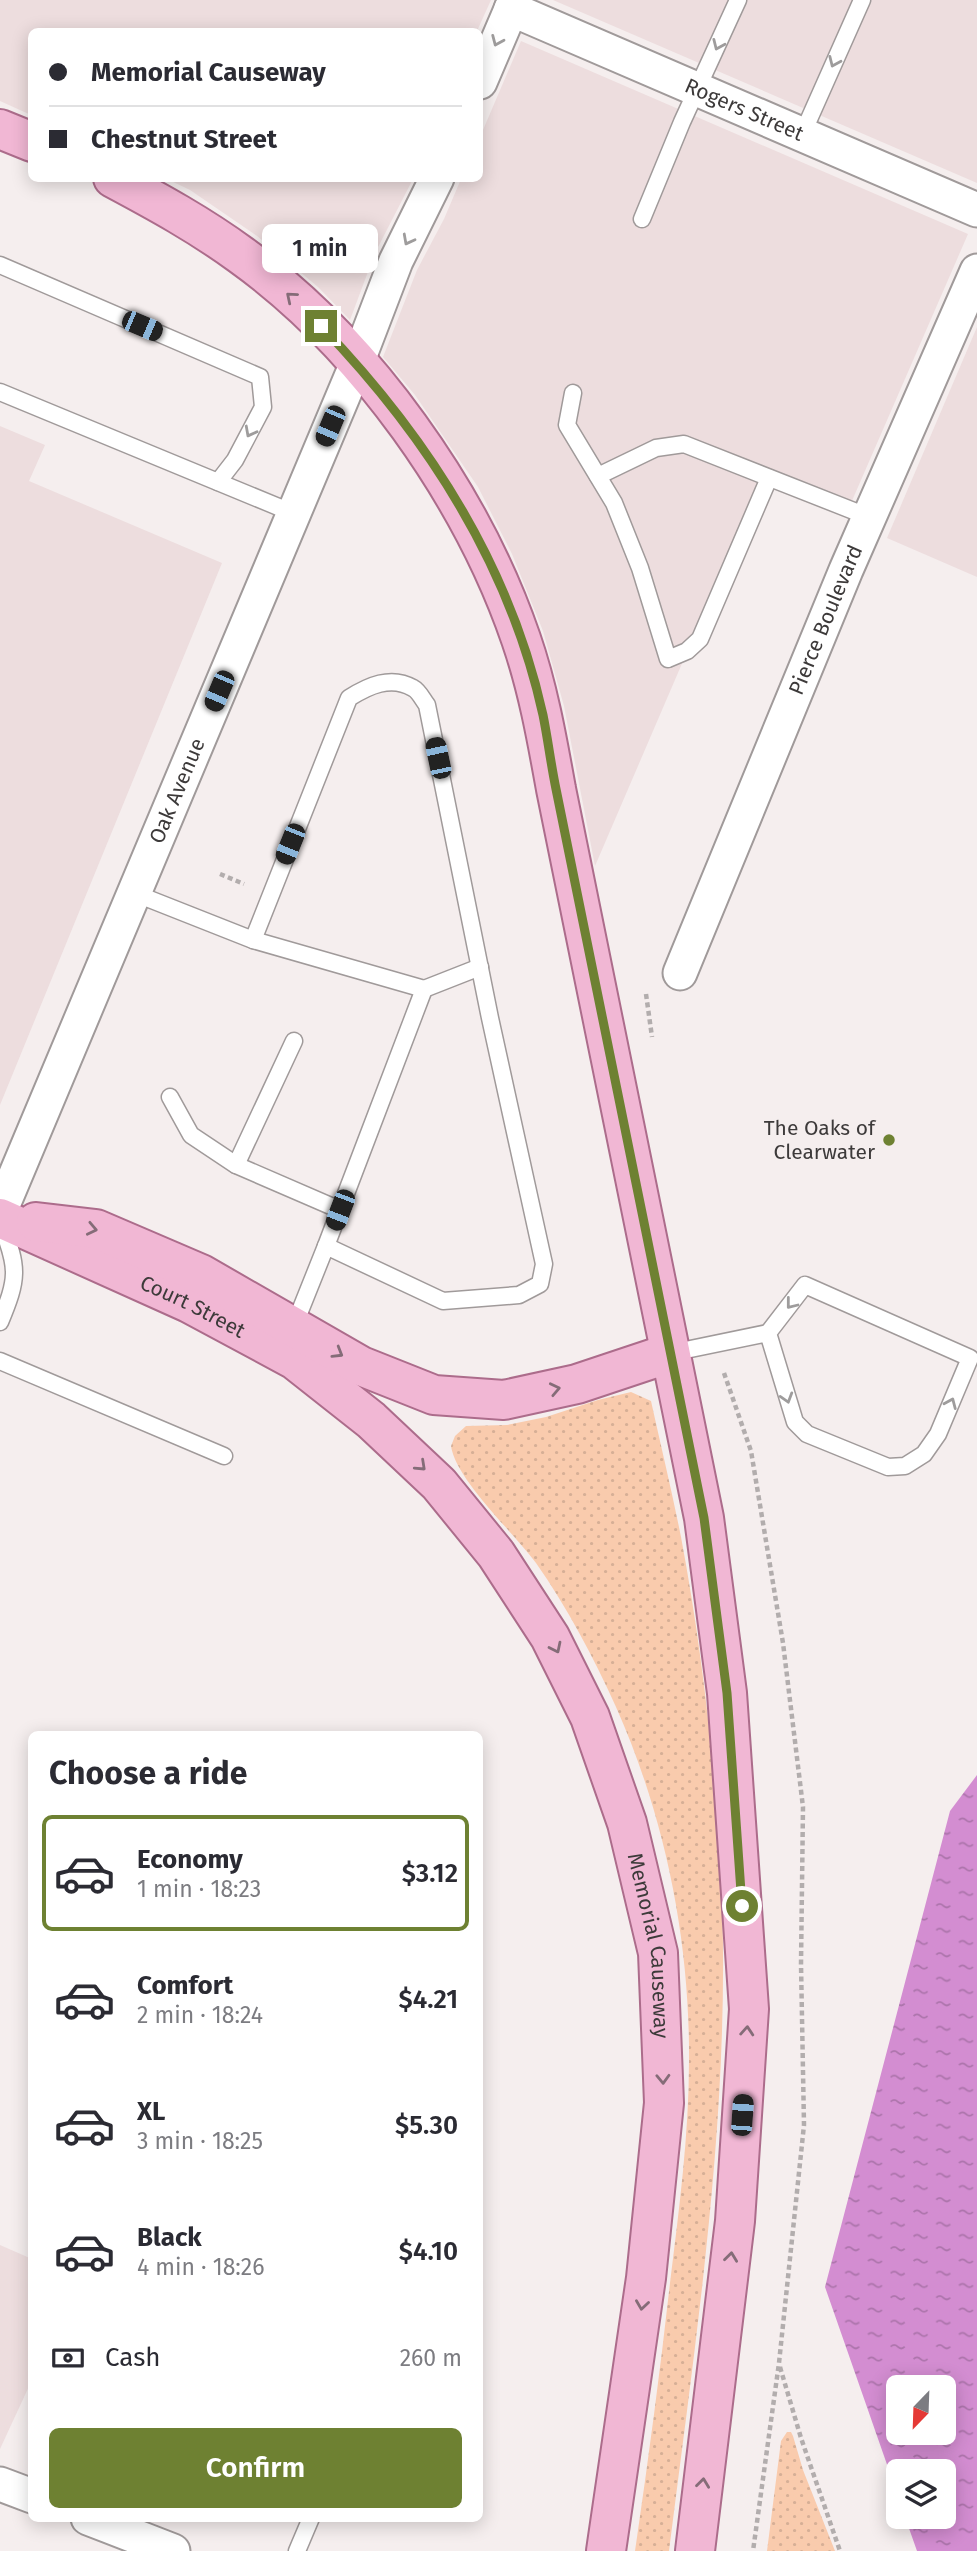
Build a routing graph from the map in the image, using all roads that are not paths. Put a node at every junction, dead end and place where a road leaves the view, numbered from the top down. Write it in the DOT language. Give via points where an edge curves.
graph roads {
  1 [pos="738,0"];
  2 [pos="862,0"];
  3 [pos="513,5"];
  4 [pos="483,75"];
  5 [pos="699,90"];
  6 [pos="0,129"];
  7 [pos="802,135"];
  8 [pos="28,140"];
  9 [pos="121,182"];
  10 [pos="435,182"];
  11 [pos="977,210"];
  12 [pos="642,219"];
  13 [pos="0,265"];
  14 [pos="977,271"];
  15 [pos="357,363"];
  16 [pos="0,392"];
  17 [pos="573,393"];
  18 [pos="598,476"];
  19 [pos="769,478"];
  20 [pos="218,482"];
  21 [pos="293,513"];
  22 [pos="869,517"];
  23 [pos="134,893"];
  24 [pos="253,940"];
  25 [pos="480,967"];
  26 [pos="680,973"];
  27 [pos="424,989"];
  28 [pos="294,1041"];
  29 [pos="170,1097"];
  30 [pos="236,1165"];
  31 [pos="340,1210"];
  32 [pos="0,1217"];
  33 [pos="326,1245"];
  34 [pos="0,1322"];
  35 [pos="294,1325"];
  36 [pos="768,1333"];
  37 [pos="670,1353"];
  38 [pos="0,1361"];
  39 [pos="371,1420"];
  40 [pos="224,1456"];
  41 [pos="0,2484"];
  42 [pos="28,2494"];
  43 [pos="98,2522"];
  44 [pos="309,2522"];
  45 [pos="173,2551"];
  46 [pos="297,2551"];
  47 [pos="606,2551"];
  48 [pos="695,2551"];
  1 -- 5 [label="lane, one-way"];
  2 -- 7 [label="lane, one-way"];
  3 -- 4 [label="street, one-way"];
  3 -- 5 [label="street, Rogers Street"];
  5 -- 7 [label="street, Rogers Street"];
  5 -- 12 [label="lane"];
  6 -- 8 [label="main road"];
  7 -- 11 [label="street, Rogers Street"];
  15 -- 9 [label="main road, one-way" via="304,307 243,256 179,213"];
  10 -- 15 [label="street, Oak Avenue, one-way" via="396,261"];
  13 -- 20 [label="lane, one-way" via="260,377 263,407"];
  14 -- 22 [label="street, Pierce Boulevard"];
  15 -- 21 [label="street, Oak Avenue"];
  15 -- 37 [label="main road" via="397,411 460,503 521,640 543,715"];
  16 -- 20 [label="lane"];
  17 -- 18 [label="lane" via="567,425"];
  18 -- 19 [label="lane" via="656,448 684,444"];
  18 -- 19 [label="lane" via="640,568 668,659 700,639"];
  19 -- 22 [label="lane"];
  20 -- 21 [label="lane"];
  21 -- 23 [label="street, Oak Avenue"];
  22 -- 26 [label="street, Pierce Boulevard"];
  23 -- 24 [label="lane"];
  23 -- 32 [label="street, Oak Avenue"];
  24 -- 25 [label="lane" via="349,698 371,684 396,682 415,688 427,705"];
  24 -- 27 [label="lane"];
  25 -- 27 [label="lane"];
  25 -- 33 [label="lane" via="544,1264 540,1284 519,1295 443,1301"];
  27 -- 31 [label="lane"];
  28 -- 30 [label="lane"];
  29 -- 30 [label="lane" via="191,1135"];
  30 -- 31 [label="lane"];
  31 -- 33 [label="lane"];
  32 -- 34 [label="lane" via="14,1267 14,1289"];
  32 -- 35 [label="main road, one-way" via="96,1229 201,1274"];
  32 -- 39 [label="main road, Court Street" via="189,1303 295,1360"];
  33 -- 35 [label="lane"];
  35 -- 37 [label="main road, one-way" via="361,1367 434,1395 504,1400 577,1384"];
  36 -- 36 [label="lane, one-way" via="795,1422 807,1434 888,1467 905,1466 923,1454 938,1434 970,1358 805,1285"];
  36 -- 37 [label="lane"];
  48 -- 37 [label="main road, one-way" via="735,2221 749,2009 727,1693 704,1518"];
  38 -- 40 [label="lane"];
  39 -- 47 [label="main road, Memorial Causeway, one-way" via="439,1483 496,1553 551,1637 590,1717 626,1823 658,1953 664,2102 646,2278"];
  41 -- 42 [label="street"];
  43 -- 45 [label="street"];
  44 -- 46 [label="lane"];
}
